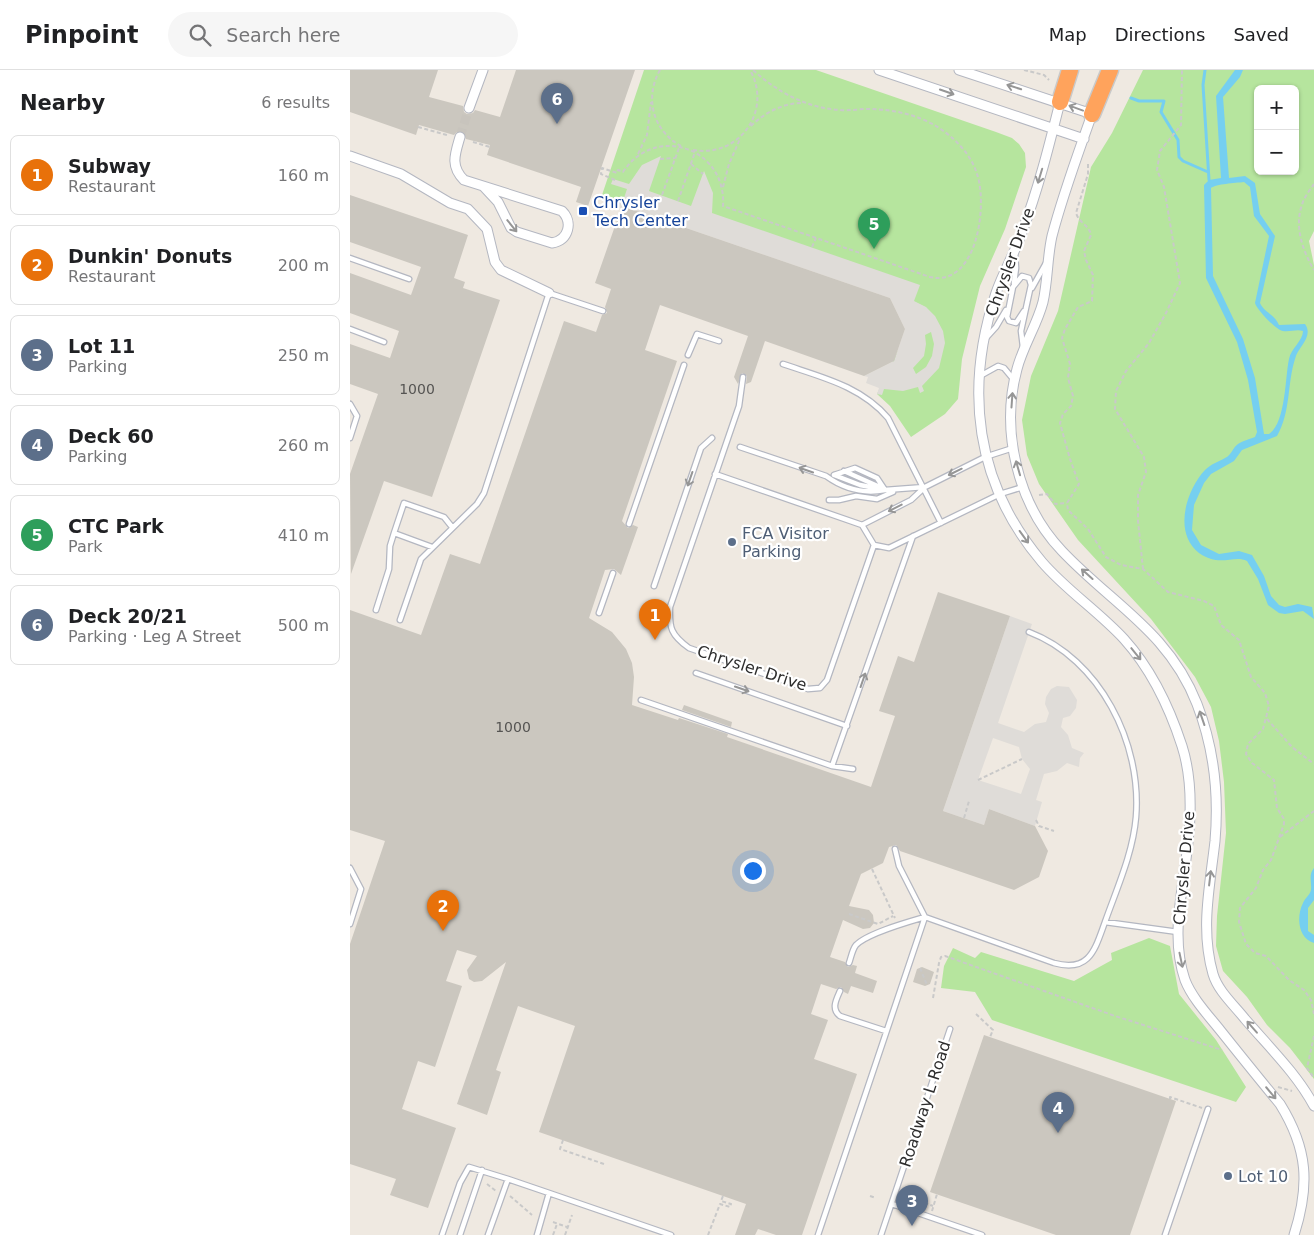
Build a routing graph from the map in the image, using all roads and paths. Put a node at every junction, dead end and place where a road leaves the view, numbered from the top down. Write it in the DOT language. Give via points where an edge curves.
graph roads {
  1 [pos="483,70"];
  2 [pos="660,70"];
  3 [pos="751,70"];
  4 [pos="879,70"];
  5 [pos="959,70"];
  6 [pos="1024,70"];
  7 [pos="1070,70"];
  8 [pos="1104,70"];
  9 [pos="1110,70"];
  10 [pos="1182,70"];
  11 [pos="1049,80"];
  12 [pos="652,92"];
  13 [pos="1060,102"];
  14 [pos="809,104"];
  15 [pos="469,108"];
  16 [pos="1092,114"];
  17 [pos="418,127"];
  18 [pos="1054,129"];
  19 [pos="744,134"];
  20 [pos="447,136"];
  21 [pos="460,137"];
  22 [pos="1084,139"];
  23 [pos="473,142"];
  24 [pos="490,147"];
  25 [pos="679,147"];
  26 [pos="687,149"];
  27 [pos="695,152"];
  28 [pos="350,156"];
  29 [pos="675,158"];
  30 [pos="660,159"];
  31 [pos="634,160"];
  32 [pos="691,164"];
  33 [pos="1088,164"];
  34 [pos="703,174"];
  35 [pos="615,180"];
  36 [pos="1314,184"];
  37 [pos="484,187"];
  38 [pos="723,193"];
  39 [pos="662,195"];
  40 [pos="678,201"];
  41 [pos="816,238"];
  42 [pos="812,248"];
  43 [pos="1015,250"];
  44 [pos="350,258"];
  45 [pos="1047,261"];
  46 [pos="1314,270"];
  47 [pos="409,278"];
  48 [pos="1013,287"];
  49 [pos="1030,292"];
  50 [pos="549,293"];
  51 [pos="1008,306"];
  52 [pos="604,311"];
  53 [pos="1024,311"];
  54 [pos="350,330"];
  55 [pos="719,341"];
  56 [pos="984,341"];
  57 [pos="384,342"];
  58 [pos="1023,350"];
  59 [pos="688,355"];
  60 [pos="783,364"];
  61 [pos="684,365"];
  62 [pos="743,376"];
  63 [pos="980,376"];
  64 [pos="1014,380"];
  65 [pos="350,404"];
  66 [pos="350,438"];
  67 [pos="712,438"];
  68 [pos="740,446"];
  69 [pos="1013,448"];
  70 [pos="985,457"];
  71 [pos="715,474"];
  72 [pos="834,475"];
  73 [pos="826,476"];
  74 [pos="924,487"];
  75 [pos="1023,487"];
  76 [pos="885,490"];
  77 [pos="897,490"];
  78 [pos="1000,494"];
  79 [pos="1039,495"];
  80 [pos="829,500"];
  81 [pos="1067,503"];
  82 [pos="941,523"];
  83 [pos="629,524"];
  84 [pos="862,524"];
  85 [pos="452,527"];
  86 [pos="394,533"];
  87 [pos="913,536"];
  88 [pos="874,545"];
  89 [pos="432,546"];
  90 [pos="1143,569"];
  91 [pos="613,572"];
  92 [pos="654,586"];
  93 [pos="376,610"];
  94 [pos="599,613"];
  95 [pos="400,620"];
  96 [pos="1029,632"];
  97 [pos="696,673"];
  98 [pos="641,700"];
  99 [pos="1267,718"];
  100 [pos="847,726"];
  101 [pos="1022,758"];
  102 [pos="1314,764"];
  103 [pos="832,766"];
  104 [pos="853,769"];
  105 [pos="978,780"];
  106 [pos="969,801"];
  107 [pos="1314,811"];
  108 [pos="964,818"];
  109 [pos="1036,820"];
  110 [pos="1054,832"];
  111 [pos="1278,839"];
  112 [pos="895,849"];
  113 [pos="350,868"];
  114 [pos="872,869"];
  115 [pos="849,914"];
  116 [pos="925,917"];
  117 [pos="1105,922"];
  118 [pos="350,924"];
  119 [pos="1178,932"];
  120 [pos="849,963"];
  121 [pos="920,968"];
  122 [pos="927,985"];
  123 [pos="840,991"];
  124 [pos="933,998"];
  125 [pos="976,1014"];
  126 [pos="1314,1014"];
  127 [pos="950,1029"];
  128 [pos="886,1031"];
  129 [pos="1314,1036"];
  130 [pos="990,1037"];
  131 [pos="1222,1050"];
  132 [pos="1314,1078"];
  133 [pos="1273,1085"];
  134 [pos="1295,1091"];
  135 [pos="1170,1099"];
  136 [pos="1314,1106"];
  137 [pos="1202,1108"];
  138 [pos="1208,1109"];
  139 [pos="563,1140"];
  140 [pos="604,1164"];
  141 [pos="482,1170"];
  142 [pos="508,1178"];
  143 [pos="487,1184"];
  144 [pos="496,1191"];
  145 [pos="549,1192"];
  146 [pos="937,1194"];
  147 [pos="508,1195"];
  148 [pos="723,1196"];
  149 [pos="870,1196"];
  150 [pos="906,1196"];
  151 [pos="876,1198"];
  152 [pos="892,1204"];
  153 [pos="934,1206"];
  154 [pos="932,1211"];
  155 [pos="572,1214"];
  156 [pos="532,1215"];
  157 [pos="553,1222"];
  158 [pos="557,1224"];
  159 [pos="568,1228"];
  160 [pos="442,1235"];
  161 [pos="460,1235"];
  162 [pos="488,1235"];
  163 [pos="537,1235"];
  164 [pos="553,1235"];
  165 [pos="565,1235"];
  166 [pos="671,1235"];
  167 [pos="708,1235"];
  168 [pos="818,1235"];
  169 [pos="881,1235"];
  170 [pos="982,1235"];
  171 [pos="1165,1235"];
  172 [pos="1294,1235"];
  1 -- 15 [label="street"];
  2 -- 12 [label="path"];
  3 -- 14 [label="path" via="788,95"];
  3 -- 19 [label="path" via="758,101 753,121"];
  4 -- 18 [label="street, one-way"];
  13 -- 5 [label="street, one-way"];
  6 -- 11 [label="path" via="1044,75"];
  7 -- 13 [label="highway"];
  8 -- 16 [label="highway"];
  9 -- 16 [label="highway"];
  10 -- 90 [label="path" via="1181,126 1160,151 1158,170 1164,187 1180,283 1149,343 1126,371 1116,391 1115,409 1144,457 1146,472 1138,495"];
  12 -- 26 [label="path" via="653,110 660,127"];
  12 -- 31 [label="path" via="647,135"];
  16 -- 13 [label="street, one-way"];
  13 -- 18 [label="street, Chrysler Drive"];
  14 -- 19 [label="path" via="794,104 772,111"];
  14 -- 41 [label="path" via="840,110 890,111 936,126 971,160 982,197 979,228 973,246 962,267 947,277 930,277"];
  16 -- 22 [label="street, Chrysler Drive"];
  17 -- 20 [label="path"];
  18 -- 22 [label="street"];
  18 -- 43 [label="street, Chrysler Drive, one-way"];
  19 -- 26 [label="path" via="718,150"];
  19 -- 38 [label="path" via="730,160"];
  21 -- 37 [label="street" via="454,157 455,169 464,180"];
  22 -- 45 [label="street, Chrysler Drive"];
  23 -- 24 [label="path"];
  25 -- 26 [label="path"];
  25 -- 29 [label="path"];
  25 -- 31 [label="path" via="657,147"];
  26 -- 27 [label="path"];
  27 -- 32 [label="path"];
  27 -- 38 [label="path" via="714,169"];
  28 -- 50 [label="street" via="401,174 450,203 468,209 487,229 501,270"];
  29 -- 30 [label="path"];
  29 -- 39 [label="path"];
  31 -- 35 [label="path" via="623,172 602,168 600,174"];
  32 -- 34 [label="path"];
  32 -- 40 [label="path"];
  33 -- 81 [label="path" via="1076,213 1091,235 1084,251 1093,275 1092,301 1078,307 1062,338 1070,364 1068,378 1073,396 1060,423 1079,484"];
  36 -- 46 [label="path" via="1302,204 1300,216 1304,254"];
  37 -- 37 [label="street, one-way" via="517,232 552,243 566,236 568,220 562,211"];
  38 -- 41 [label="path" via="724,206"];
  41 -- 42 [label="path"];
  43 -- 48 [label="lane"];
  43 -- 56 [label="street, Chrysler Drive" via="996,293"];
  44 -- 47 [label="lane"];
  45 -- 49 [label="lane"];
  45 -- 58 [label="street, Chrysler Drive" via="1042,305"];
  48 -- 49 [label="lane" via="1019,278 1026,277 1030,281"];
  48 -- 51 [label="lane"];
  49 -- 53 [label="lane"];
  50 -- 52 [label="lane"];
  50 -- 85 [label="lane" via="484,493"];
  51 -- 53 [label="lane" via="1007,317 1012,323 1019,320"];
  51 -- 56 [label="lane"];
  53 -- 58 [label="lane" via="1021,330"];
  54 -- 57 [label="lane"];
  55 -- 59 [label="lane" via="697,334"];
  56 -- 63 [label="street, Chrysler Drive"];
  58 -- 64 [label="street, Chrysler Drive"];
  60 -- 74 [label="lane" via="845,385 872,401 888,418"];
  61 -- 83 [label="lane"];
  62 -- 71 [label="lane, Chrysler Drive" via="739,406"];
  63 -- 64 [label="lane" via="998,366"];
  63 -- 70 [label="street, Chrysler Drive" via="978,406"];
  69 -- 64 [label="street, Chrysler Drive, one-way"];
  65 -- 66 [label="lane" via="357,418"];
  67 -- 92 [label="lane, one-way" via="701,448"];
  73 -- 68 [label="lane, one-way"];
  69 -- 70 [label="lane"];
  75 -- 69 [label="street, Chrysler Drive, one-way"];
  70 -- 74 [label="lane, one-way"];
  70 -- 78 [label="street, Chrysler Drive"];
  71 -- 84 [label="lane"];
  71 -- 88 [label="lane, Chrysler Drive" via="670,607 670,625 677,640 689,648 808,688 820,688 827,680"];
  72 -- 73 [label="lane"];
  72 -- 76 [label="lane"];
  72 -- 76 [label="lane" via="855,468 872,474"];
  73 -- 76 [label="lane" via="835,483 857,490"];
  74 -- 77 [label="lane"];
  74 -- 82 [label="lane"];
  74 -- 84 [label="lane, one-way" via="911,500"];
  75 -- 78 [label="lane"];
  136 -- 75 [label="street, Chrysler Drive, one-way" via="1292,1073 1225,995 1212,970 1205,931 1216,794 1210,747 1196,701 1164,645 1061,550 1030,505"];
  76 -- 77 [label="lane"];
  77 -- 80 [label="lane" via="877,500 856,496"];
  78 -- 82 [label="lane"];
  78 -- 119 [label="street, Chrysler Drive, one-way" via="1017,527 1042,562 1123,638 1148,668 1166,702 1183,750 1189,787 1190,828"];
  79 -- 81 [label="path" via="1047,494 1055,504"];
  81 -- 90 [label="path" via="1068,510 1088,529 1106,557"];
  82 -- 87 [label="lane"];
  84 -- 88 [label="lane"];
  85 -- 86 [label="lane" via="444,517 404,503"];
  85 -- 89 [label="lane"];
  86 -- 89 [label="lane"];
  86 -- 93 [label="lane" via="389,569"];
  87 -- 88 [label="lane" via="889,548"];
  100 -- 87 [label="lane, one-way"];
  89 -- 95 [label="lane" via="418,566"];
  90 -- 99 [label="path" via="1168,592 1214,606 1222,625 1239,640 1251,677 1264,693 1269,706"];
  91 -- 94 [label="lane"];
  96 -- 117 [label="lane" via="1060,649 1091,678 1119,722 1130,752 1136,784 1134,830 1128,858"];
  97 -- 100 [label="lane, one-way"];
  98 -- 103 [label="lane"];
  99 -- 102 [label="path" via="1292,746"];
  99 -- 111 [label="path" via="1263,729 1248,744 1246,754 1276,784 1277,808 1284,819"];
  100 -- 103 [label="lane"];
  101 -- 105 [label="path"];
  103 -- 104 [label="lane"];
  106 -- 108 [label="path"];
  107 -- 111 [label="path"];
  109 -- 110 [label="path" via="1039,826"];
  111 -- 126 [label="path" via="1256,888 1240,908 1240,930 1252,950 1266,956 1289,980 1304,990 1311,1000"];
  112 -- 116 [label="lane"];
  113 -- 118 [label="lane" via="361,889"];
  114 -- 115 [label="path" via="894,917 878,924"];
  116 -- 117 [label="lane" via="1067,966 1075,966 1089,958"];
  116 -- 120 [label="lane" via="898,924 862,941"];
  116 -- 128 [label="lane"];
  117 -- 119 [label="lane"];
  119 -- 172 [label="street, Chrysler Drive, one-way" via="1185,980 1201,1007 1291,1121 1305,1167 1305,1190"];
  121 -- 122 [label="path"];
  123 -- 128 [label="lane" via="834,1007 836,1013"];
  124 -- 131 [label="path" via="939,963 944,956"];
  125 -- 130 [label="path" via="993,1030"];
  127 -- 152 [label="lane, Roadway L Road"];
  128 -- 168 [label="lane"];
  129 -- 132 [label="path" via="1307,1068"];
  133 -- 134 [label="path"];
  135 -- 137 [label="path"];
  138 -- 171 [label="lane"];
  139 -- 140 [label="path" via="560,1149"];
  141 -- 142 [label="lane"];
  141 -- 160 [label="lane" via="473,1167 466,1171"];
  141 -- 161 [label="lane"];
  142 -- 145 [label="lane"];
  142 -- 162 [label="lane"];
  143 -- 144 [label="path"];
  145 -- 163 [label="lane"];
  145 -- 166 [label="lane"];
  146 -- 153 [label="path"];
  147 -- 156 [label="path"];
  148 -- 167 [label="path" via="721,1201 731,1204 730,1207 720,1204"];
  149 -- 151 [label="path"];
  150 -- 153 [label="path"];
  152 -- 169 [label="lane, Roadway L Road"];
  152 -- 170 [label="lane"];
  153 -- 154 [label="path"];
  155 -- 159 [label="path"];
  157 -- 158 [label="path"];
  158 -- 159 [label="path"];
  158 -- 164 [label="path"];
  159 -- 165 [label="path"];
}
